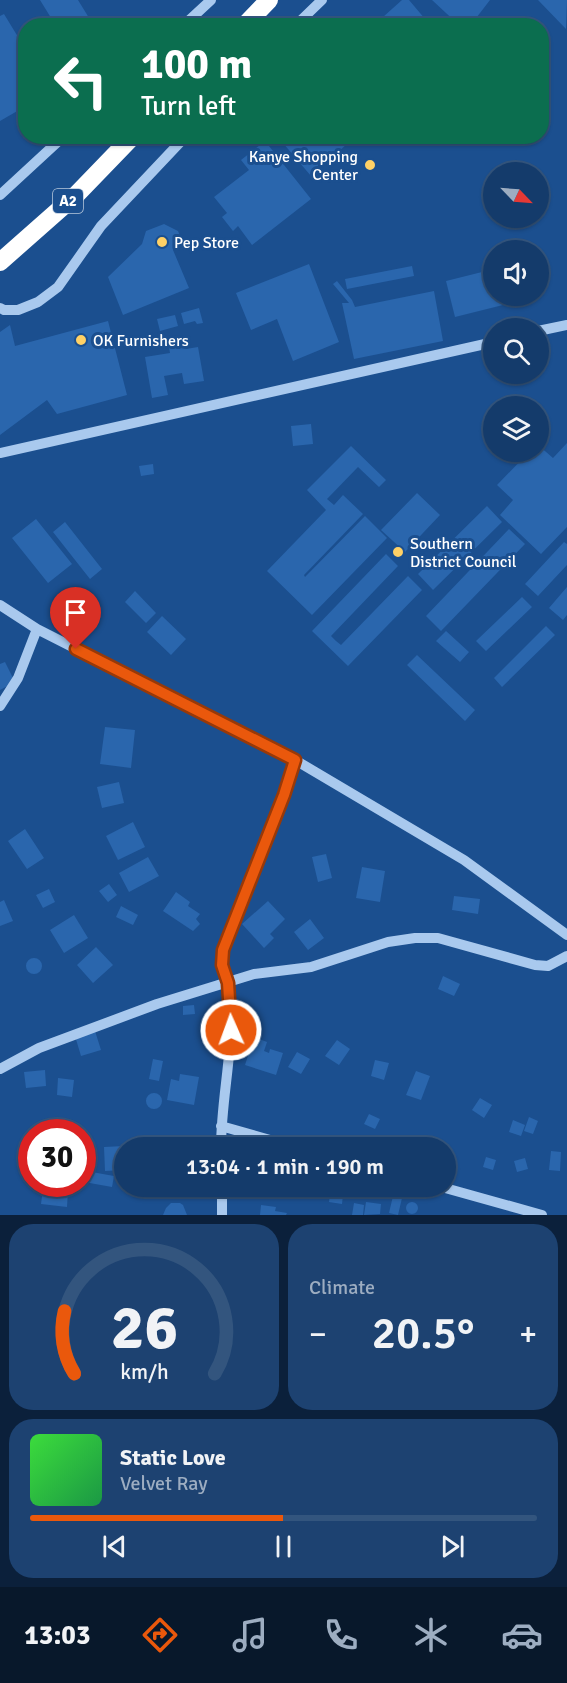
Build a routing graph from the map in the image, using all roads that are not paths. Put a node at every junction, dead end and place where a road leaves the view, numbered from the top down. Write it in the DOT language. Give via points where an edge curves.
graph roads {
  1 [pos="211,0"];
  2 [pos="269,0"];
  3 [pos="322,0"];
  4 [pos="192,18"];
  5 [pos="252,18"];
  6 [pos="303,18"];
  7 [pos="55,144"];
  8 [pos="125,144"];
  9 [pos="178,144"];
  10 [pos="0,195"];
  11 [pos="0,262"];
  12 [pos="0,308"];
  13 [pos="567,325"];
  14 [pos="549,329"];
  15 [pos="483,344"];
  16 [pos="0,453"];
  17 [pos="0,605"];
  18 [pos="37,628"];
  19 [pos="0,706"];
  20 [pos="295,760"];
  21 [pos="567,935"];
  22 [pos="567,957"];
  23 [pos="228,983"];
  24 [pos="0,1069"];
  25 [pos="221,1126"];
  26 [pos="221,1137"];
  27 [pos="260,1137"];
  28 [pos="456,1191"];
  29 [pos="222,1197"];
  30 [pos="222,1215"];
  31 [pos="542,1215"];
  1 -- 4 [label="street"];
  2 -- 5 [label="highway"];
  3 -- 6 [label="street"];
  7 -- 10 [label="street"];
  8 -- 11 [label="highway, A2"];
  9 -- 12 [label="street" via="101,226 58,286 38,303 18,310"];
  13 -- 14 [label="street"];
  15 -- 16 [label="street"];
  17 -- 18 [label="street"];
  18 -- 19 [label="street" via="18,678"];
  18 -- 20 [label="street"];
  20 -- 21 [label="street" via="464,860"];
  20 -- 23 [label="street" via="223,950 222,965"];
  22 -- 23 [label="street" via="548,966 535,965 438,938 415,938 388,942 311,967 254,974"];
  23 -- 24 [label="street" via="157,1004 39,1048"];
  23 -- 25 [label="street" via="231,1045"];
  25 -- 26 [label="street"];
  25 -- 27 [label="street"];
  28 -- 31 [label="street"];
  29 -- 30 [label="street"];
}
